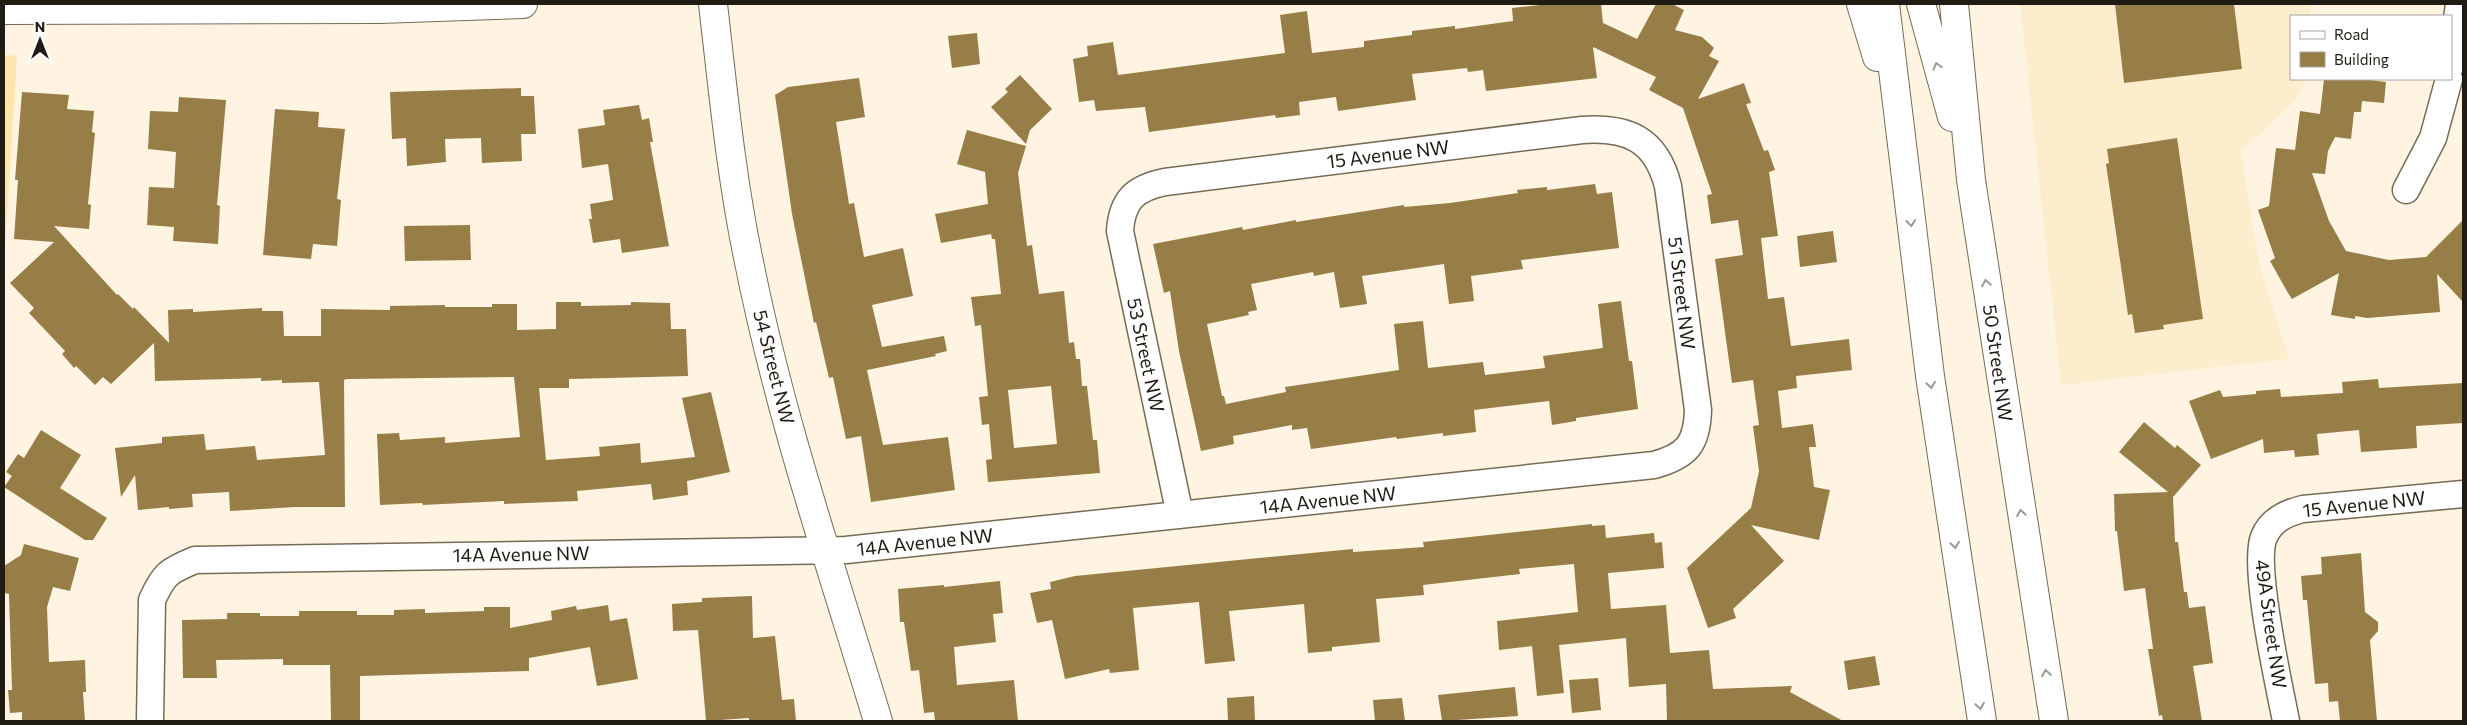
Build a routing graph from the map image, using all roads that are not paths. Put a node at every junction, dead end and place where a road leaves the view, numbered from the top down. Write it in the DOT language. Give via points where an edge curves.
graph roads {
  1 [pos="523,4"];
  2 [pos="713,4"];
  3 [pos="1861,4"];
  4 [pos="1885,4"];
  5 [pos="1921,4"];
  6 [pos="1954,4"];
  7 [pos="1974,4"];
  8 [pos="2459,4"];
  9 [pos="4,10"];
  10 [pos="1958,48"];
  11 [pos="2452,57"];
  12 [pos="2449,80"];
  13 [pos="1645,144"];
  14 [pos="1906,175"];
  15 [pos="1971,180"];
  16 [pos="2406,190"];
  17 [pos="1130,197"];
  18 [pos="1689,446"];
  19 [pos="2463,494"];
  20 [pos="1180,515"];
  21 [pos="2270,528"];
  22 [pos="826,550"];
  23 [pos="150,721"];
  24 [pos="878,721"];
  25 [pos="1982,721"];
  26 [pos="2054,721"];
  27 [pos="2286,721"];
  1 -- 9 [label="main road" via="370,9"];
  2 -- 22 [label="main road, 54 Street NW" via="735,185 749,264 781,397"];
  3 -- 14 [label="main road" via="1870,27"];
  4 -- 14 [label="main road"];
  15 -- 5 [label="main road, one-way"];
  6 -- 10 [label="main road, 50 Street NW"];
  7 -- 10 [label="main road"];
  8 -- 11 [label="street"];
  10 -- 15 [label="main road, 50 Street NW"];
  12 -- 16 [label="street" via="2433,138"];
  13 -- 17 [label="street, 15 Avenue NW" via="1622,131 1582,130 1165,182 1146,187"];
  13 -- 18 [label="street, 51 Street NW" via="1664,167 1668,186 1698,410 1697,428"];
  14 -- 25 [label="main road, one-way" via="1930,376"];
  26 -- 15 [label="main road, 50 Street NW, one-way"];
  17 -- 20 [label="street, 53 Street NW" via="1124,208 1120,231"];
  18 -- 20 [label="street, 14A Avenue NW" via="1679,456 1654,465"];
  19 -- 21 [label="street, 15 Avenue NW" via="2303,508 2284,515"];
  20 -- 22 [label="street, 14A Avenue NW"];
  21 -- 27 [label="street, 49A Street NW" via="2262,545 2261,572"];
  22 -- 23 [label="street, 14A Avenue NW" via="195,560 172,570 160,582 152,600"];
  22 -- 24 [label="main road, 54 Street NW"];
}
